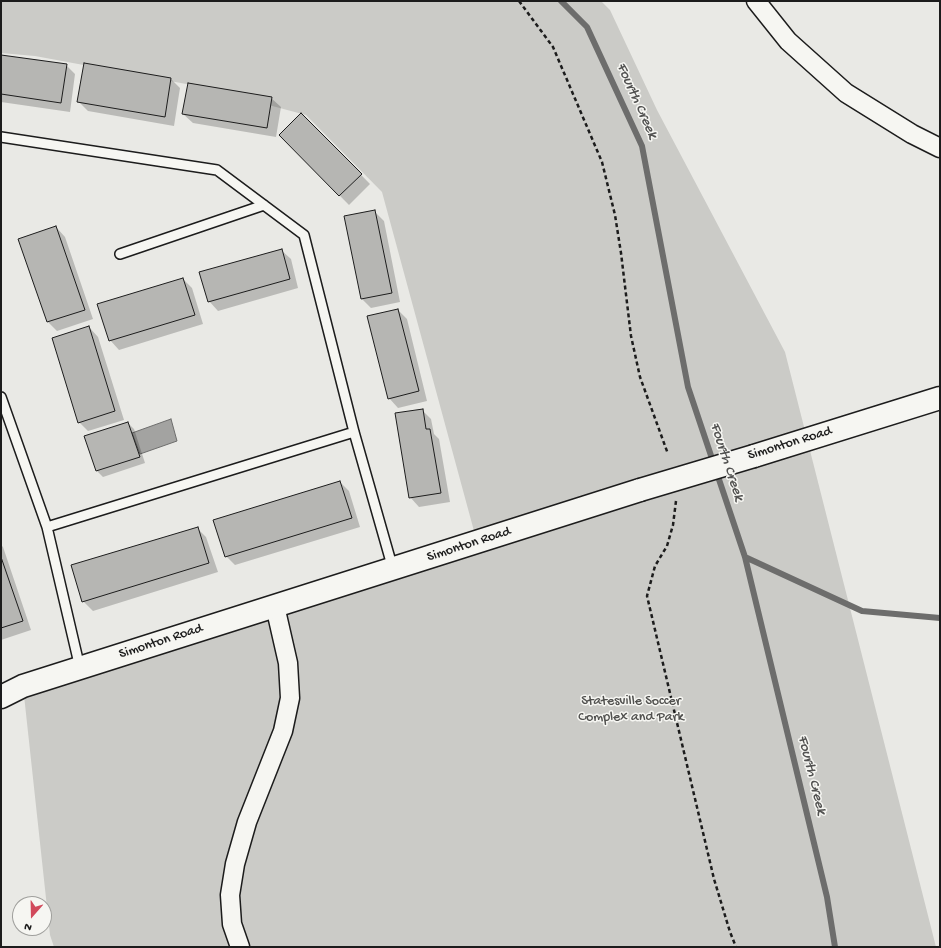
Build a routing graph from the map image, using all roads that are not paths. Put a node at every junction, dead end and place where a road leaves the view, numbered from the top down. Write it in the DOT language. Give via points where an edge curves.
graph roads {
  1 [pos="756,1"];
  2 [pos="1,137"];
  3 [pos="940,148"];
  4 [pos="264,205"];
  5 [pos="120,254"];
  6 [pos="1,397"];
  7 [pos="940,398"];
  8 [pos="354,432"];
  9 [pos="47,527"];
  10 [pos="393,569"];
  11 [pos="275,606"];
  12 [pos="80,668"];
  13 [pos="1,697"];
  14 [pos="240,947"];
  1 -- 3 [label="street" via="788,41 846,93 912,134"];
  2 -- 4 [label="lane" via="217,170"];
  4 -- 5 [label="lane"];
  4 -- 8 [label="lane" via="304,235"];
  6 -- 9 [label="lane"];
  7 -- 10 [label="street, Simonton Road, bridge"];
  8 -- 9 [label="lane"];
  8 -- 10 [label="lane"];
  9 -- 12 [label="lane"];
  10 -- 11 [label="street, Simonton Road"];
  11 -- 12 [label="street, Simonton Road"];
  11 -- 14 [label="street" via="288,663 290,698 283,731 247,822 235,864 230,895 232,924"];
  12 -- 13 [label="street, Simonton Road" via="23,686"];
}
